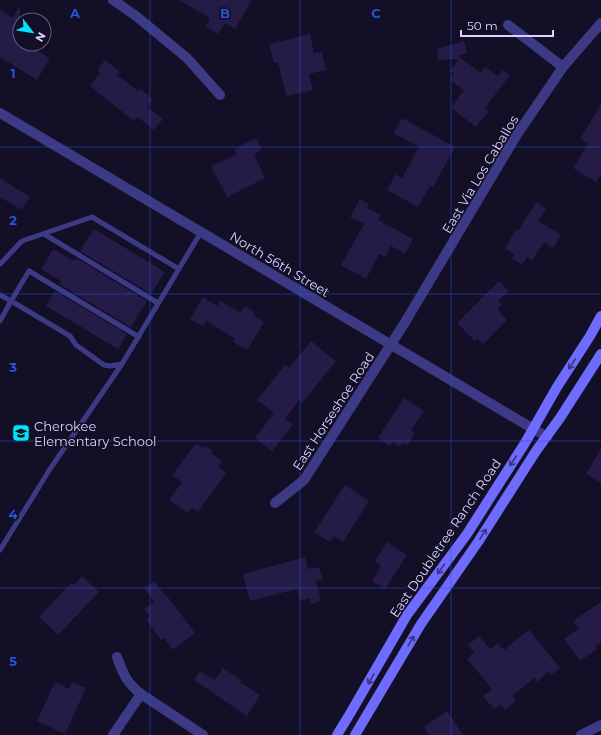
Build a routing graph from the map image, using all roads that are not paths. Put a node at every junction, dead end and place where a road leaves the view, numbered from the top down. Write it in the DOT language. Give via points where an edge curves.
graph roads {
  1 [pos="113,0"];
  2 [pos="601,23"];
  3 [pos="508,25"];
  4 [pos="563,67"];
  5 [pos="220,95"];
  6 [pos="0,113"];
  7 [pos="201,232"];
  8 [pos="44,234"];
  9 [pos="0,264"];
  10 [pos="179,269"];
  11 [pos="0,295"];
  12 [pos="11,301"];
  13 [pos="158,304"];
  14 [pos="601,316"];
  15 [pos="0,321"];
  16 [pos="139,337"];
  17 [pos="391,345"];
  18 [pos="601,354"];
  19 [pos="122,364"];
  20 [pos="533,428"];
  21 [pos="547,437"];
  22 [pos="275,503"];
  23 [pos="0,550"];
  24 [pos="117,657"];
  25 [pos="141,694"];
  26 [pos="601,725"];
  27 [pos="113,735"];
  28 [pos="203,735"];
  29 [pos="337,735"];
  30 [pos="355,735"];
  31 [pos="581,735"];
  1 -- 5 [label="street" via="187,58"];
  2 -- 4 [label="street, East Via Los Caballos"];
  3 -- 4 [label="street"];
  4 -- 17 [label="street, East Via Los Caballos" via="516,136"];
  6 -- 7 [label="street, North 56th Street"];
  7 -- 10 [label="lane"];
  7 -- 17 [label="street, North 56th Street"];
  8 -- 9 [label="lane" via="22,241"];
  8 -- 10 [label="lane" via="92,217"];
  8 -- 13 [label="lane"];
  10 -- 13 [label="lane"];
  11 -- 12 [label="lane"];
  12 -- 15 [label="lane"];
  12 -- 16 [label="lane" via="30,271"];
  12 -- 19 [label="lane" via="70,336 76,345 104,365"];
  13 -- 16 [label="lane"];
  14 -- 20 [label="main road, East Doubletree Ranch Road, one-way"];
  16 -- 19 [label="lane"];
  17 -- 20 [label="street, North 56th Street"];
  17 -- 22 [label="street, East Horseshoe Road" via="304,480"];
  18 -- 21 [label="main road"];
  19 -- 23 [label="lane" via="50,469"];
  20 -- 21 [label="street, North 56th Street"];
  20 -- 29 [label="main road, East Doubletree Ranch Road, one-way" via="467,534 408,615"];
  30 -- 21 [label="main road, one-way" via="421,624"];
  24 -- 25 [label="street" via="125,677"];
  25 -- 27 [label="street"];
  25 -- 28 [label="street"];
  26 -- 31 [label="street"];
}
